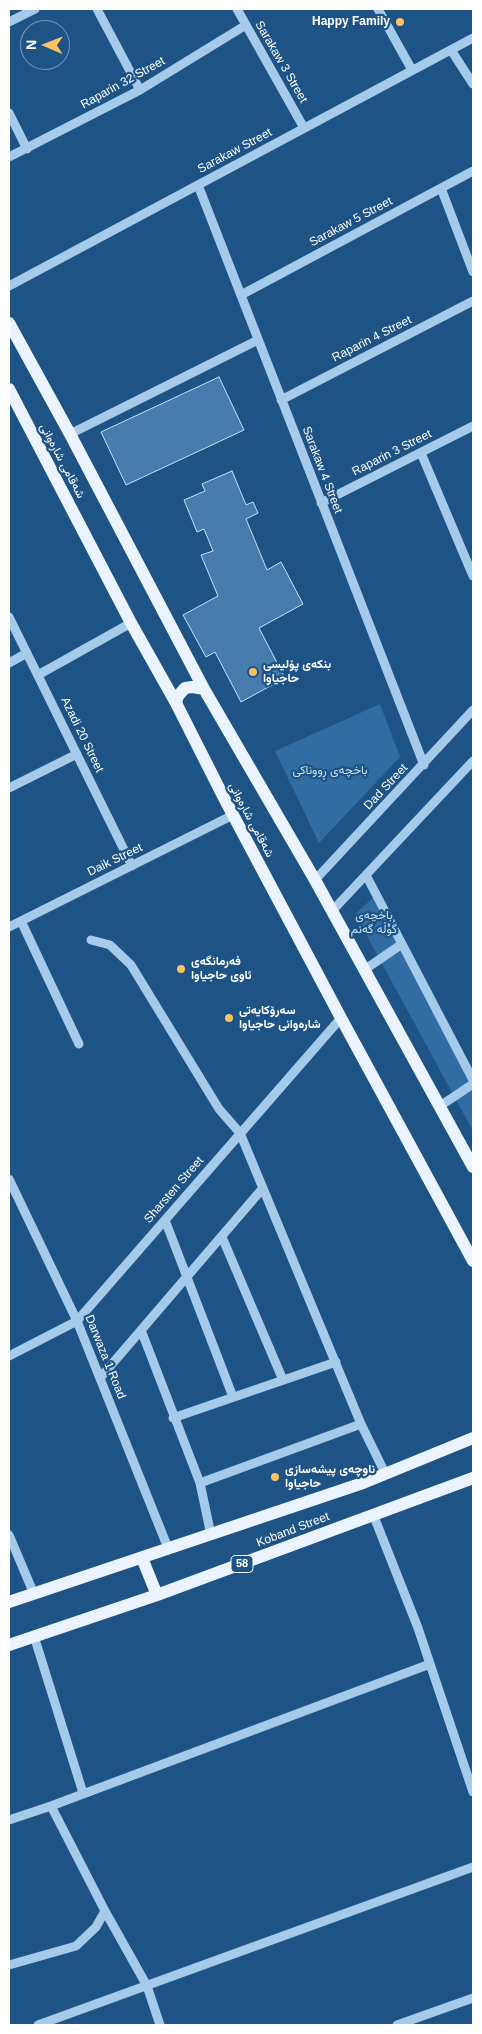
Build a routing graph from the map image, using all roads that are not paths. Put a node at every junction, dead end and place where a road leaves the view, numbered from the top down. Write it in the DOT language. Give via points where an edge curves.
graph roads {
  1 [pos="36,9"];
  2 [pos="97,9"];
  3 [pos="236,9"];
  4 [pos="378,9"];
  5 [pos="9,22"];
  6 [pos="246,24"];
  7 [pos="473,38"];
  8 [pos="451,50"];
  9 [pos="412,70"];
  10 [pos="473,84"];
  11 [pos="140,90"];
  12 [pos="9,113"];
  13 [pos="304,128"];
  14 [pos="27,149"];
  15 [pos="9,157"];
  16 [pos="473,171"];
  17 [pos="198,185"];
  18 [pos="441,188"];
  19 [pos="473,272"];
  20 [pos="9,286"];
  21 [pos="241,295"];
  22 [pos="473,301"];
  23 [pos="9,323"];
  24 [pos="258,340"];
  25 [pos="9,389"];
  26 [pos="281,400"];
  27 [pos="473,426"];
  28 [pos="70,434"];
  29 [pos="421,453"];
  30 [pos="321,503"];
  31 [pos="473,576"];
  32 [pos="9,616"];
  33 [pos="131,623"];
  34 [pos="27,653"];
  35 [pos="9,663"];
  36 [pos="38,675"];
  37 [pos="204,690"];
  38 [pos="176,704"];
  39 [pos="473,710"];
  40 [pos="77,754"];
  41 [pos="473,761"];
  42 [pos="424,765"];
  43 [pos="9,788"];
  44 [pos="233,815"];
  45 [pos="132,866"];
  46 [pos="366,875"];
  47 [pos="315,880"];
  48 [pos="332,911"];
  49 [pos="21,921"];
  50 [pos="9,927"];
  51 [pos="91,940"];
  52 [pos="402,944"];
  53 [pos="364,970"];
  54 [pos="341,1018"];
  55 [pos="79,1044"];
  56 [pos="473,1080"];
  57 [pos="473,1084"];
  58 [pos="440,1106"];
  59 [pos="240,1133"];
  60 [pos="473,1166"];
  61 [pos="9,1179"];
  62 [pos="264,1188"];
  63 [pos="165,1220"];
  64 [pos="222,1236"];
  65 [pos="473,1260"];
  66 [pos="187,1277"];
  67 [pos="77,1321"];
  68 [pos="141,1330"];
  69 [pos="9,1356"];
  70 [pos="336,1362"];
  71 [pos="100,1378"];
  72 [pos="283,1380"];
  73 [pos="233,1397"];
  74 [pos="173,1418"];
  75 [pos="361,1424"];
  76 [pos="473,1438"];
  77 [pos="385,1473"];
  78 [pos="469,1482"];
  79 [pos="200,1483"];
  80 [pos="373,1514"];
  81 [pos="9,1535"];
  82 [pos="211,1535"];
  83 [pos="168,1548"];
  84 [pos="142,1558"];
  85 [pos="34,1594"];
  86 [pos="157,1595"];
  87 [pos="9,1602"];
  88 [pos="34,1636"];
  89 [pos="9,1645"];
  90 [pos="430,1664"];
  91 [pos="473,1792"];
  92 [pos="84,1794"];
  93 [pos="51,1806"];
  94 [pos="9,1820"];
  95 [pos="473,1867"];
  96 [pos="105,1911"];
  97 [pos="9,1965"];
  98 [pos="147,1986"];
  99 [pos="473,1998"];
  100 [pos="38,2025"];
  101 [pos="160,2025"];
  102 [pos="397,2025"];
  1 -- 5 [label="street"];
  2 -- 11 [label="street"];
  3 -- 6 [label="street, Sarakaw 3 Street"];
  4 -- 9 [label="street"];
  6 -- 11 [label="street, Raparin 32 Street"];
  6 -- 13 [label="street, Sarakaw 3 Street"];
  7 -- 8 [label="street, Sarakaw Street"];
  8 -- 9 [label="street, Sarakaw Street"];
  8 -- 10 [label="street"];
  9 -- 13 [label="street, Sarakaw Street"];
  11 -- 14 [label="street, Raparin 32 Street"];
  12 -- 14 [label="street"];
  13 -- 17 [label="street, Sarakaw Street"];
  14 -- 15 [label="street, Raparin 32 Street"];
  16 -- 18 [label="street, Sarakaw 5 Street"];
  17 -- 20 [label="street, Sarakaw Street"];
  17 -- 21 [label="street, Sarakaw 4 Street"];
  18 -- 19 [label="street"];
  18 -- 21 [label="street, Sarakaw 5 Street"];
  21 -- 24 [label="street, Sarakaw 4 Street"];
  22 -- 26 [label="street, Raparin 4 Street"];
  23 -- 28 [label="main road, شەقامی شارەوانی"];
  24 -- 26 [label="street, Sarakaw 4 Street"];
  24 -- 28 [label="street"];
  25 -- 33 [label="main road, شەقامی شارەوانی"];
  26 -- 30 [label="street, Sarakaw 4 Street"];
  27 -- 29 [label="street, Raparin 3 Street"];
  28 -- 37 [label="main road, شەقامی شارەوانی"];
  29 -- 30 [label="street, Raparin 3 Street"];
  29 -- 31 [label="street"];
  30 -- 42 [label="street, Sarakaw 4 Street"];
  32 -- 34 [label="street, Azadi 20 Street"];
  33 -- 36 [label="street"];
  33 -- 38 [label="main road, شەقامی شارەوانی"];
  34 -- 35 [label="street"];
  34 -- 36 [label="street, Azadi 20 Street"];
  36 -- 40 [label="street, Azadi 20 Street"];
  37 -- 38 [label="main road" via="186,688 178,696"];
  37 -- 47 [label="main road, شەقامی شارەوانی"];
  38 -- 44 [label="main road, شەقامی شارەوانی"];
  39 -- 42 [label="street, Dad Street"];
  40 -- 43 [label="street"];
  40 -- 45 [label="street, Azadi 20 Street"];
  41 -- 46 [label="street"];
  42 -- 47 [label="street, Dad Street"];
  44 -- 45 [label="street, Daik Street"];
  44 -- 54 [label="main road, شەقامی شارەوانی"];
  45 -- 49 [label="street, Daik Street"];
  46 -- 48 [label="street"];
  46 -- 52 [label="street"];
  47 -- 48 [label="main road, شەقامی شارەوانی"];
  48 -- 53 [label="main road, شەقامی شارەوانی"];
  49 -- 50 [label="street, Daik Street"];
  49 -- 55 [label="street"];
  51 -- 59 [label="street" via="110,945 131,965 219,1109"];
  52 -- 53 [label="street"];
  52 -- 56 [label="street"];
  53 -- 58 [label="main road, شەقامی شارەوانی"];
  54 -- 59 [label="street, Sharsten Street"];
  54 -- 65 [label="main road, شەقامی شارەوانی"];
  57 -- 58 [label="street"];
  58 -- 60 [label="main road, شەقامی شارەوانی"];
  59 -- 62 [label="street"];
  59 -- 63 [label="street, Sharsten Street"];
  61 -- 67 [label="street, Darwaza 1 Road"];
  62 -- 64 [label="street"];
  62 -- 70 [label="street"];
  63 -- 66 [label="street"];
  63 -- 67 [label="street, Sharsten Street"];
  64 -- 66 [label="street"];
  64 -- 72 [label="street"];
  66 -- 68 [label="street"];
  66 -- 73 [label="street"];
  67 -- 69 [label="street, Sharsten Street"];
  67 -- 71 [label="street, Darwaza 1 Road"];
  68 -- 71 [label="street"];
  68 -- 74 [label="street"];
  70 -- 72 [label="street"];
  70 -- 75 [label="street"];
  71 -- 83 [label="street, Darwaza 1 Road"];
  72 -- 73 [label="street"];
  73 -- 74 [label="street"];
  74 -- 79 [label="street"];
  75 -- 77 [label="street"];
  75 -- 79 [label="street"];
  76 -- 77 [label="main road, Koband Street"];
  77 -- 82 [label="main road, Koband Street"];
  78 -- 80 [label="main road, Koband Street / 58"];
  79 -- 82 [label="street"];
  80 -- 86 [label="main road, Koband Street / 58"];
  80 -- 90 [label="street"];
  81 -- 85 [label="street"];
  82 -- 83 [label="main road, Koband Street"];
  83 -- 84 [label="main road, Koband Street"];
  84 -- 85 [label="main road, Koband Street"];
  84 -- 86 [label="main road"];
  85 -- 87 [label="main road, Koband Street"];
  86 -- 88 [label="main road, Koband Street / 58"];
  88 -- 89 [label="main road, Koband Street / 58"];
  88 -- 92 [label="street"];
  90 -- 91 [label="street"];
  90 -- 92 [label="street"];
  92 -- 93 [label="street"];
  93 -- 94 [label="street"];
  93 -- 96 [label="street"];
  95 -- 98 [label="street"];
  96 -- 97 [label="street" via="96,1928 76,1946"];
  96 -- 98 [label="street"];
  98 -- 100 [label="street"];
  98 -- 101 [label="street"];
  99 -- 102 [label="street"];
}
